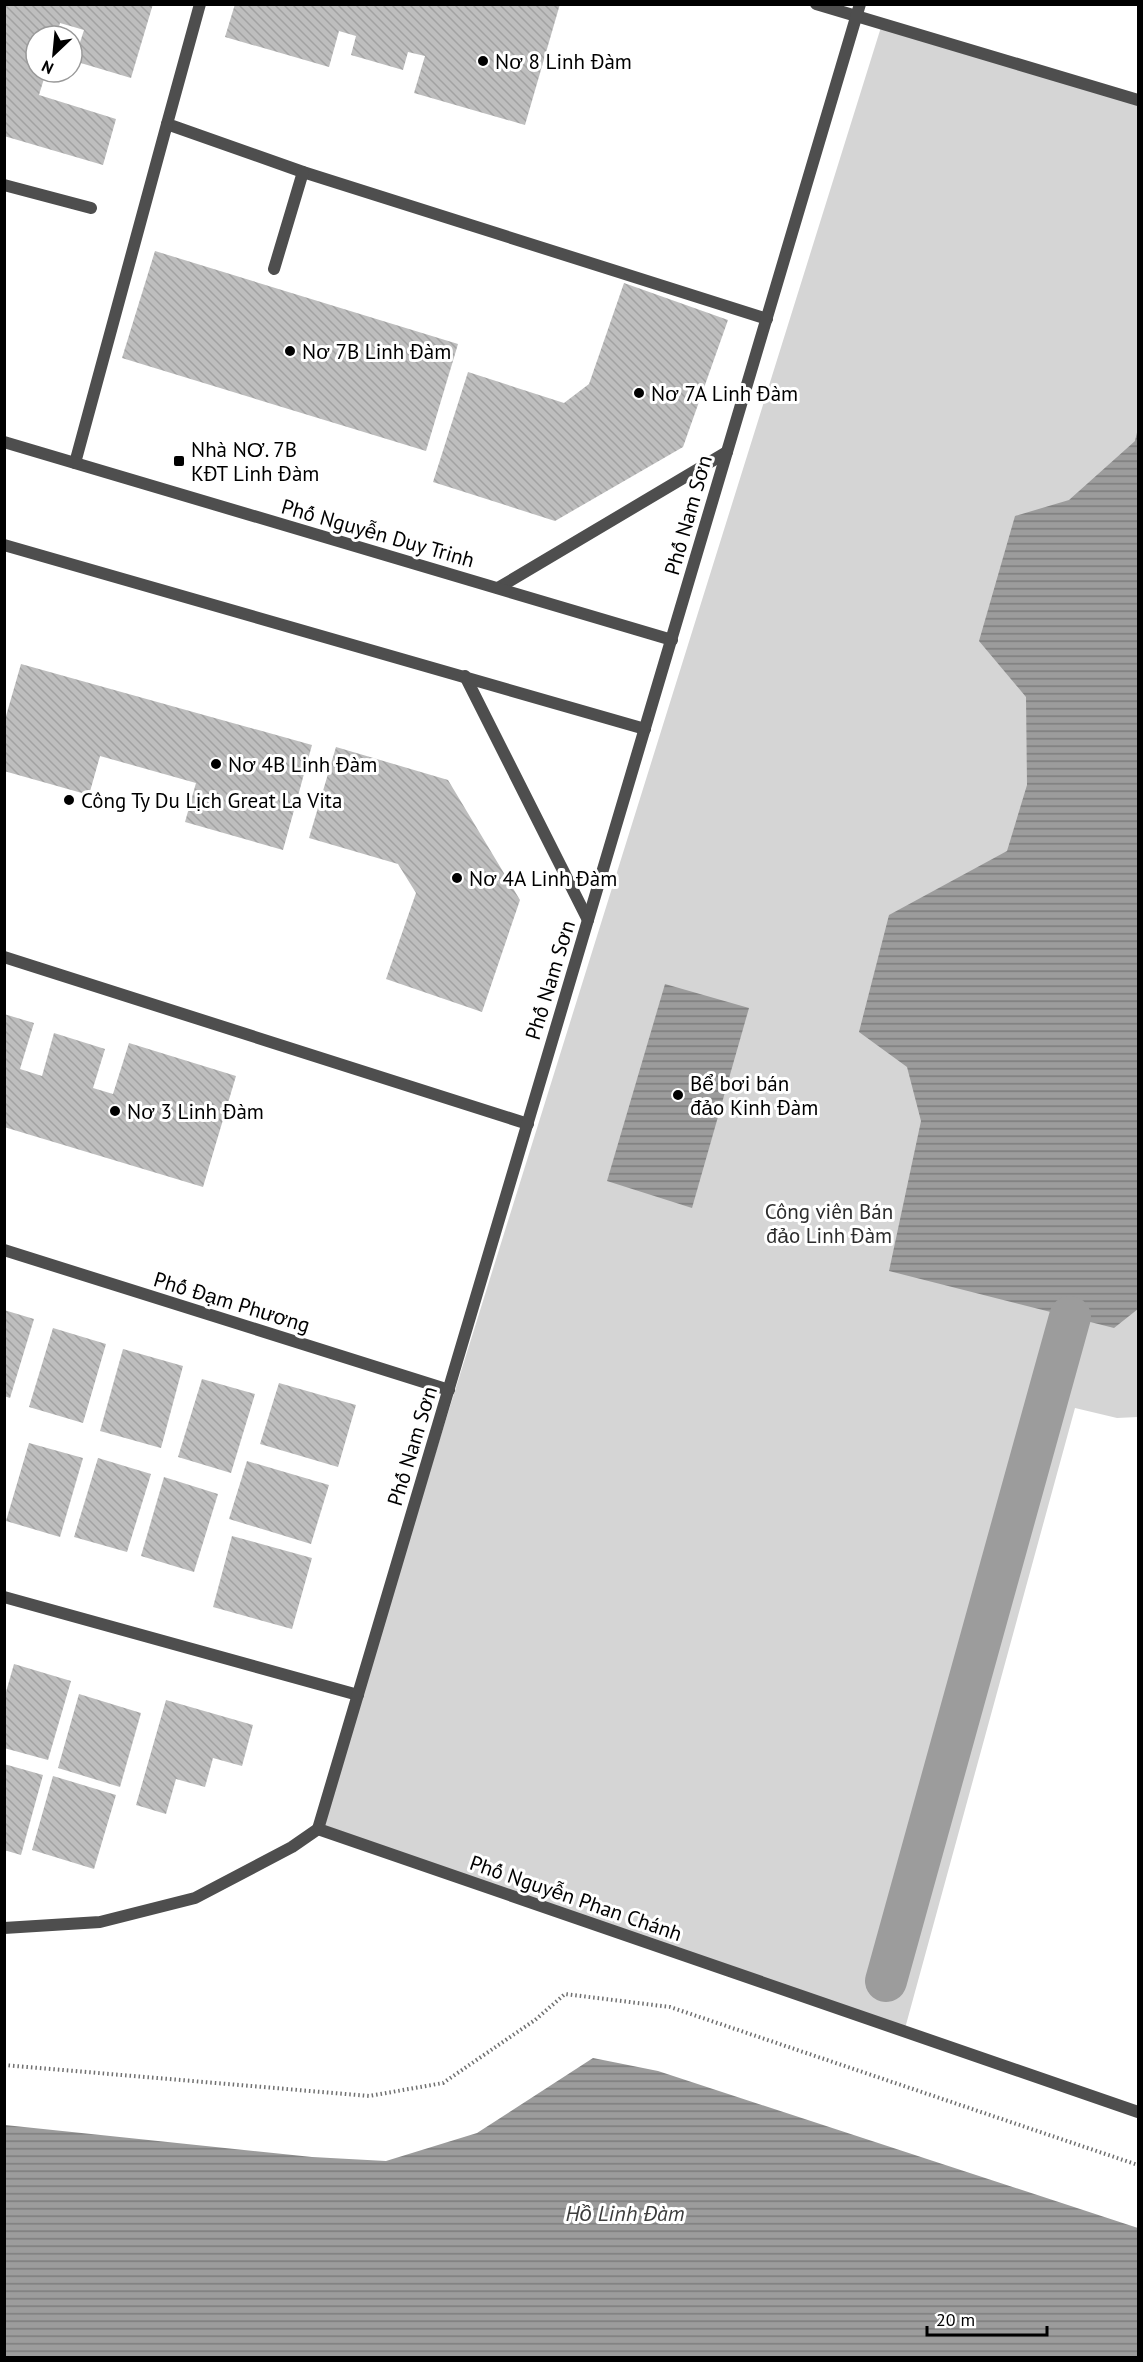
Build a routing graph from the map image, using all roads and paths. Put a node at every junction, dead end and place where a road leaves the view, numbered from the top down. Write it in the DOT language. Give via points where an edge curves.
graph roads {
  1 [pos="200,4"];
  2 [pos="816,4"];
  3 [pos="859,10"];
  4 [pos="1138,100"];
  5 [pos="167,124"];
  6 [pos="303,172"];
  7 [pos="4,185"];
  8 [pos="91,208"];
  9 [pos="274,269"];
  10 [pos="767,319"];
  11 [pos="4,442"];
  12 [pos="727,452"];
  13 [pos="75,463"];
  14 [pos="5,547"];
  15 [pos="498,588"];
  16 [pos="672,640"];
  17 [pos="465,676"];
  18 [pos="645,729"];
  19 [pos="588,920"];
  20 [pos="4,957"];
  21 [pos="528,1124"];
  22 [pos="4,1250"];
  23 [pos="449,1390"];
  24 [pos="4,1597"];
  25 [pos="358,1695"];
  26 [pos="318,1830"];
  27 [pos="4,1928"];
  28 [pos="4,2065"];
  29 [pos="1138,2112"];
  30 [pos="1138,2165"];
  1 -- 5 [label="street"];
  2 -- 3 [label="street"];
  3 -- 4 [label="street"];
  3 -- 10 [label="street, Phố Nam Sơn"];
  5 -- 6 [label="street"];
  5 -- 13 [label="street"];
  6 -- 9 [label="street"];
  6 -- 10 [label="street"];
  7 -- 8 [label="street"];
  10 -- 12 [label="street, Phố Nam Sơn"];
  11 -- 13 [label="street, Phố Nguyễn Duy Trinh"];
  12 -- 15 [label="street"];
  12 -- 16 [label="street, Phố Nam Sơn"];
  13 -- 15 [label="street, Phố Nguyễn Duy Trinh"];
  14 -- 17 [label="street"];
  15 -- 16 [label="street, Phố Nguyễn Duy Trinh"];
  16 -- 18 [label="street, Phố Nam Sơn"];
  17 -- 18 [label="street"];
  17 -- 19 [label="street"];
  18 -- 19 [label="street, Phố Nam Sơn"];
  19 -- 21 [label="street, Phố Nam Sơn"];
  20 -- 21 [label="street"];
  21 -- 23 [label="street, Phố Nam Sơn"];
  22 -- 23 [label="street, Phố Đạm Phương"];
  23 -- 25 [label="street, Phố Nam Sơn"];
  24 -- 25 [label="street"];
  25 -- 26 [label="street, Phố Nam Sơn"];
  26 -- 27 [label="street" via="195,1898 100,1922"];
  26 -- 29 [label="street, Phố Nguyễn Phan Chánh"];
  28 -- 30 [label="path" via="369,2096 443,2083 535,2020 565,1994 670,2007"];
}
